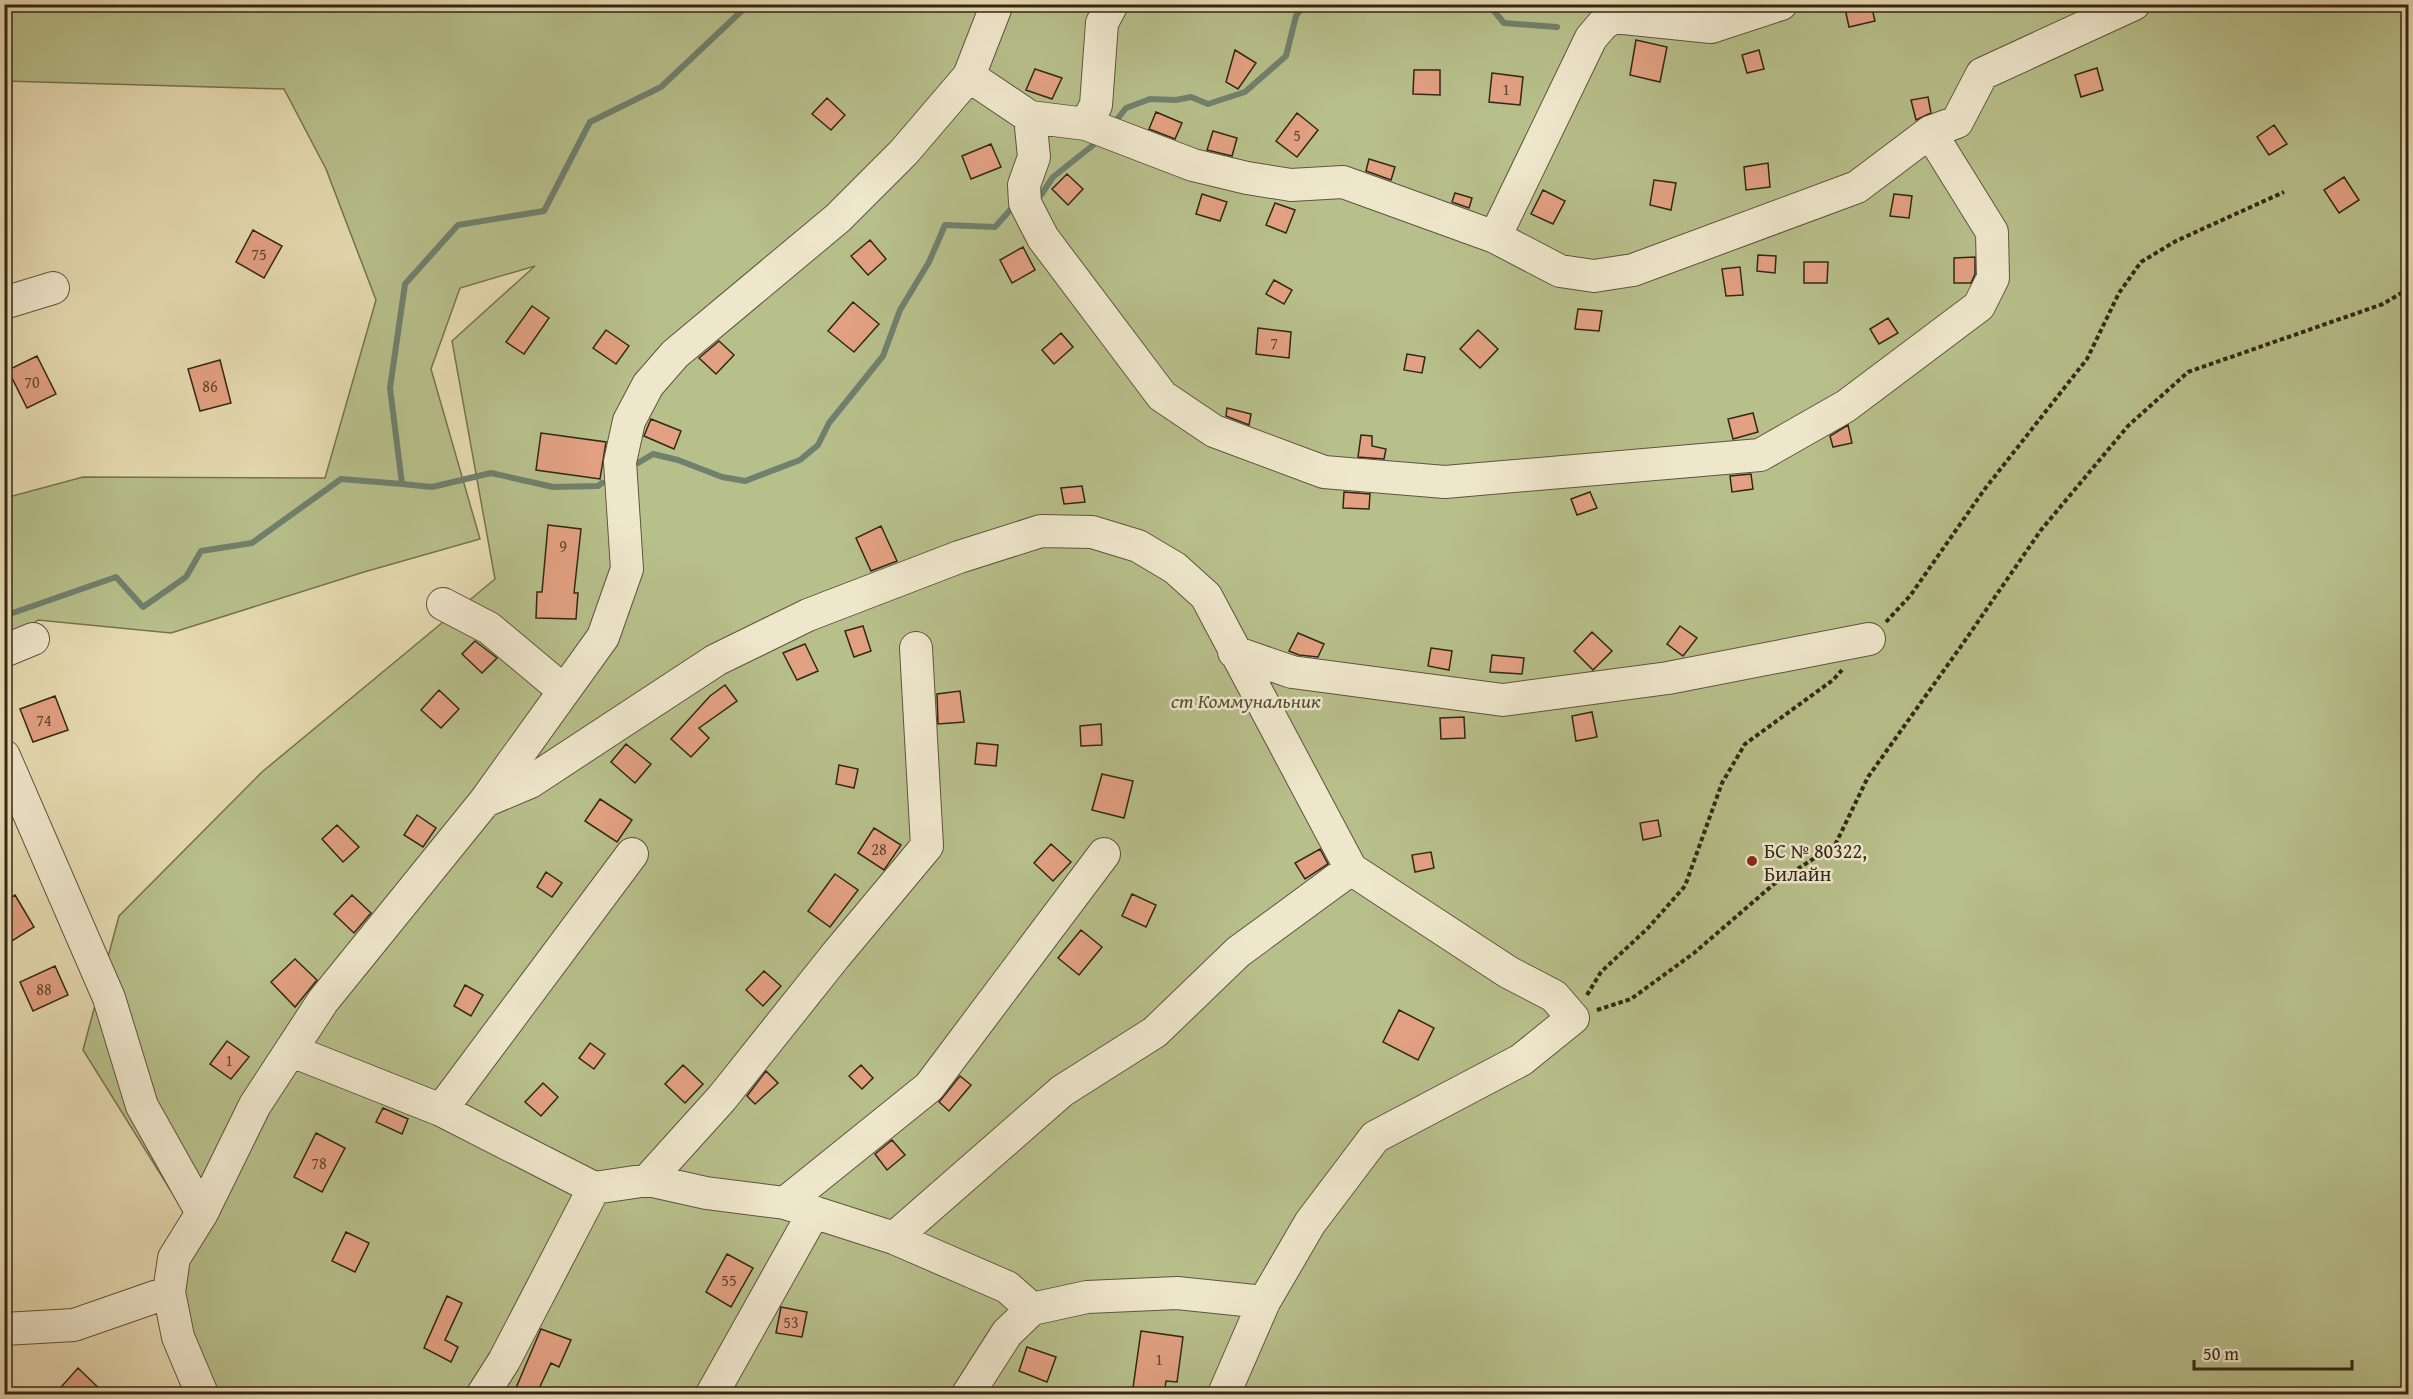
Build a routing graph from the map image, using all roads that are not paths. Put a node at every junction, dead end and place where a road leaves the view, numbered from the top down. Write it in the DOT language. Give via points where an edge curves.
graph roads {
  1 [pos="997,4"];
  2 [pos="1112,4"];
  3 [pos="1781,4"];
  4 [pos="2134,4"];
  5 [pos="969,76"];
  6 [pos="1030,117"];
  7 [pos="1086,124"];
  8 [pos="1930,132"];
  9 [pos="1496,237"];
  10 [pos="53,288"];
  11 [pos="4,303"];
  12 [pos="443,604"];
  13 [pos="33,639"];
  14 [pos="1869,639"];
  15 [pos="916,648"];
  16 [pos="4,651"];
  17 [pos="1234,652"];
  18 [pos="563,690"];
  19 [pos="4,756"];
  20 [pos="485,801"];
  21 [pos="632,854"];
  22 [pos="1104,854"];
  23 [pos="1352,869"];
  24 [pos="292,1051"];
  25 [pos="441,1110"];
  26 [pos="648,1180"];
  27 [pos="594,1188"];
  28 [pos="800,1207"];
  29 [pos="202,1213"];
  30 [pos="894,1238"];
  31 [pos="169,1292"];
  32 [pos="1264,1302"];
  33 [pos="1032,1309"];
  34 [pos="4,1329"];
  35 [pos="202,1395"];
  36 [pos="483,1395"];
  37 [pos="712,1395"];
  38 [pos="968,1395"];
  39 [pos="1224,1395"];
  1 -- 5 [label="street"];
  2 -- 7 [label="street" via="1102,23 1096,105"];
  3 -- 9 [label="street" via="1712,27 1614,17 1603,24 1591,38"];
  4 -- 8 [label="street" via="1982,74 1957,122"];
  5 -- 6 [label="street"];
  5 -- 18 [label="street" via="904,153 838,218 675,354 648,385 629,421 620,462 627,569 603,637"];
  6 -- 7 [label="street"];
  6 -- 8 [label="street" via="1034,157 1024,185 1025,203 1043,238 1162,396 1214,431 1324,472 1445,482 1760,455 1846,406 1979,306 1993,278 1992,232"];
  7 -- 9 [label="street" via="1192,165 1247,178 1291,185 1343,182"];
  8 -- 9 [label="street" via="1857,187 1633,270 1594,276 1560,271"];
  10 -- 11 [label="street"];
  12 -- 18 [label="street" via="489,628"];
  13 -- 16 [label="street"];
  14 -- 17 [label="street" via="1668,678 1503,700 1292,672"];
  15 -- 26 [label="street" via="927,846 722,1098"];
  17 -- 20 [label="street" via="1206,596 1175,568 1138,546 1092,532 1041,531 959,557 808,615 716,660 530,782"];
  17 -- 23 [label="street"];
  18 -- 20 [label="street"];
  19 -- 29 [label="street" via="109,998 142,1106"];
  20 -- 24 [label="street" via="323,1001"];
  21 -- 25 [label="street"];
  22 -- 28 [label="street" via="929,1087"];
  23 -- 30 [label="street" via="1238,952 1155,1032 1062,1090"];
  23 -- 32 [label="street" via="1508,972 1554,996 1573,1018 1521,1060 1375,1137 1310,1223"];
  24 -- 25 [label="street"];
  24 -- 29 [label="street" via="255,1106"];
  25 -- 27 [label="street"];
  26 -- 27 [label="street"];
  26 -- 28 [label="street"];
  27 -- 36 [label="street"];
  28 -- 30 [label="street"];
  28 -- 37 [label="street"];
  29 -- 31 [label="street" via="174,1258"];
  30 -- 33 [label="street" via="1007,1287"];
  31 -- 34 [label="street" via="75,1325"];
  31 -- 35 [label="street" via="178,1337"];
  32 -- 33 [label="street" via="1177,1293 1087,1297"];
  32 -- 39 [label="street"];
  33 -- 38 [label="street" via="1007,1332"];
}
